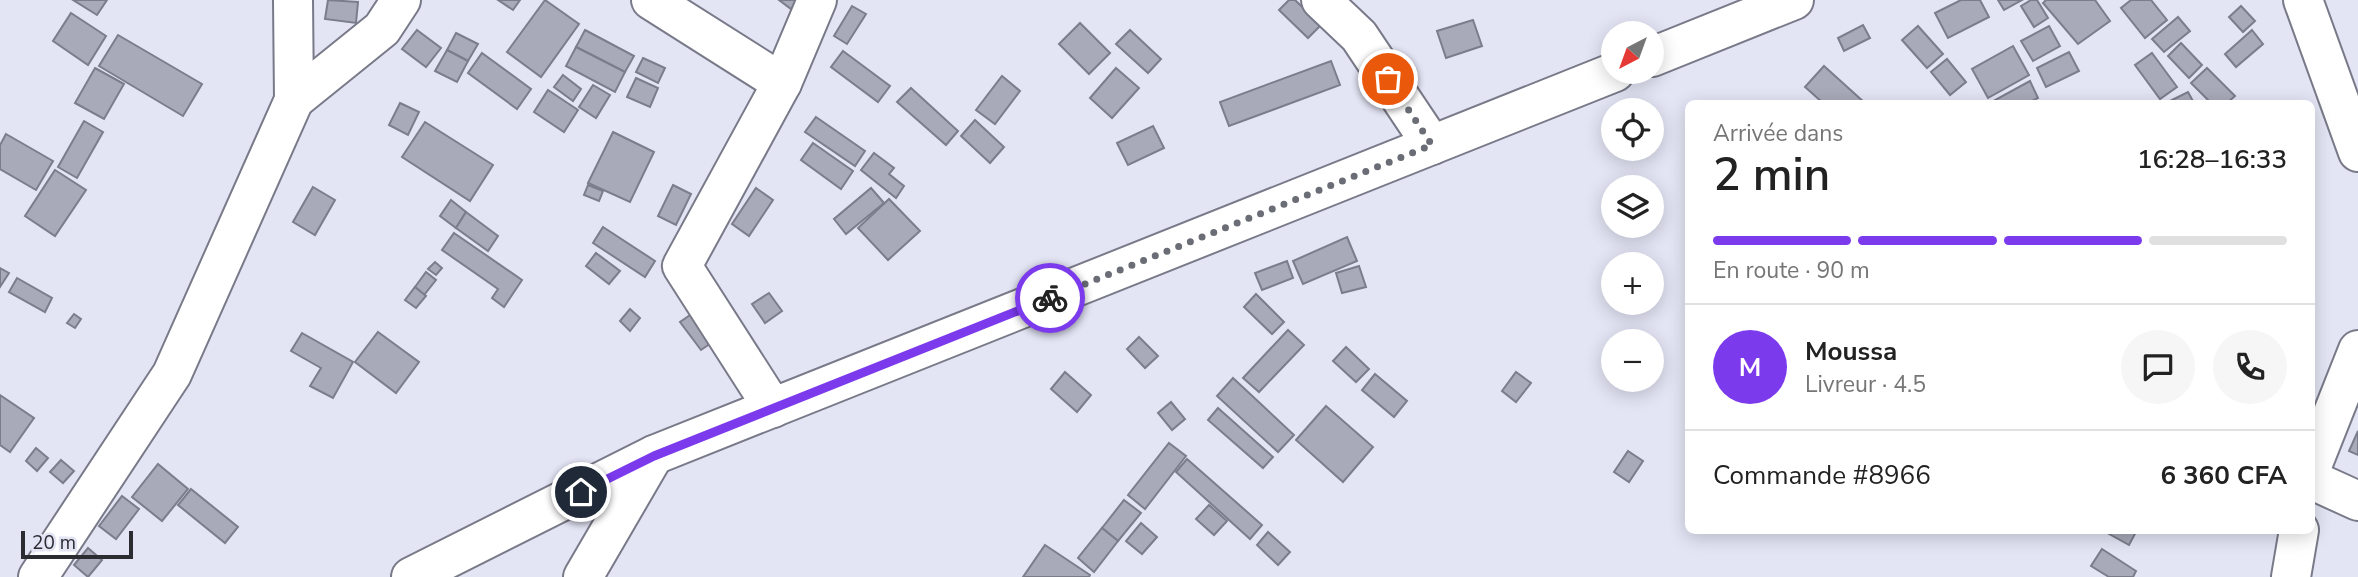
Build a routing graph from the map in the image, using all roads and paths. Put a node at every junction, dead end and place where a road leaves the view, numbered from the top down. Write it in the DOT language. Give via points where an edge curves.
graph roads {
  1 [pos="293,0"];
  2 [pos="401,0"];
  3 [pos="651,0"];
  4 [pos="817,0"];
  5 [pos="1321,0"];
  6 [pos="1794,0"];
  7 [pos="2303,0"];
  8 [pos="1664,52"];
  9 [pos="1601,78"];
  10 [pos="782,83"];
  11 [pos="294,100"];
  12 [pos="1432,145"];
  13 [pos="2358,152"];
  14 [pos="2358,349"];
  15 [pos="773,408"];
  16 [pos="654,456"];
  17 [pos="2315,459"];
  18 [pos="2315,481"];
  19 [pos="2358,501"];
  20 [pos="2298,534"];
  21 [pos="38,577"];
  22 [pos="411,577"];
  23 [pos="583,577"];
  24 [pos="2291,577"];
  1 -- 11 [label="street"];
  2 -- 11 [label="street" via="382,29"];
  3 -- 10 [label="street"];
  4 -- 10 [label="street"];
  5 -- 12 [label="street" via="1359,36"];
  6 -- 8 [label="street"];
  7 -- 13 [label="street"];
  9 -- 12 [label="street"];
  10 -- 15 [label="street" via="681,266"];
  11 -- 21 [label="street" via="172,374"];
  12 -- 15 [label="street"];
  14 -- 17 [label="street"];
  15 -- 16 [label="street"];
  16 -- 22 [label="street"];
  16 -- 23 [label="street"];
  18 -- 19 [label="street"];
  20 -- 24 [label="street"];
}
